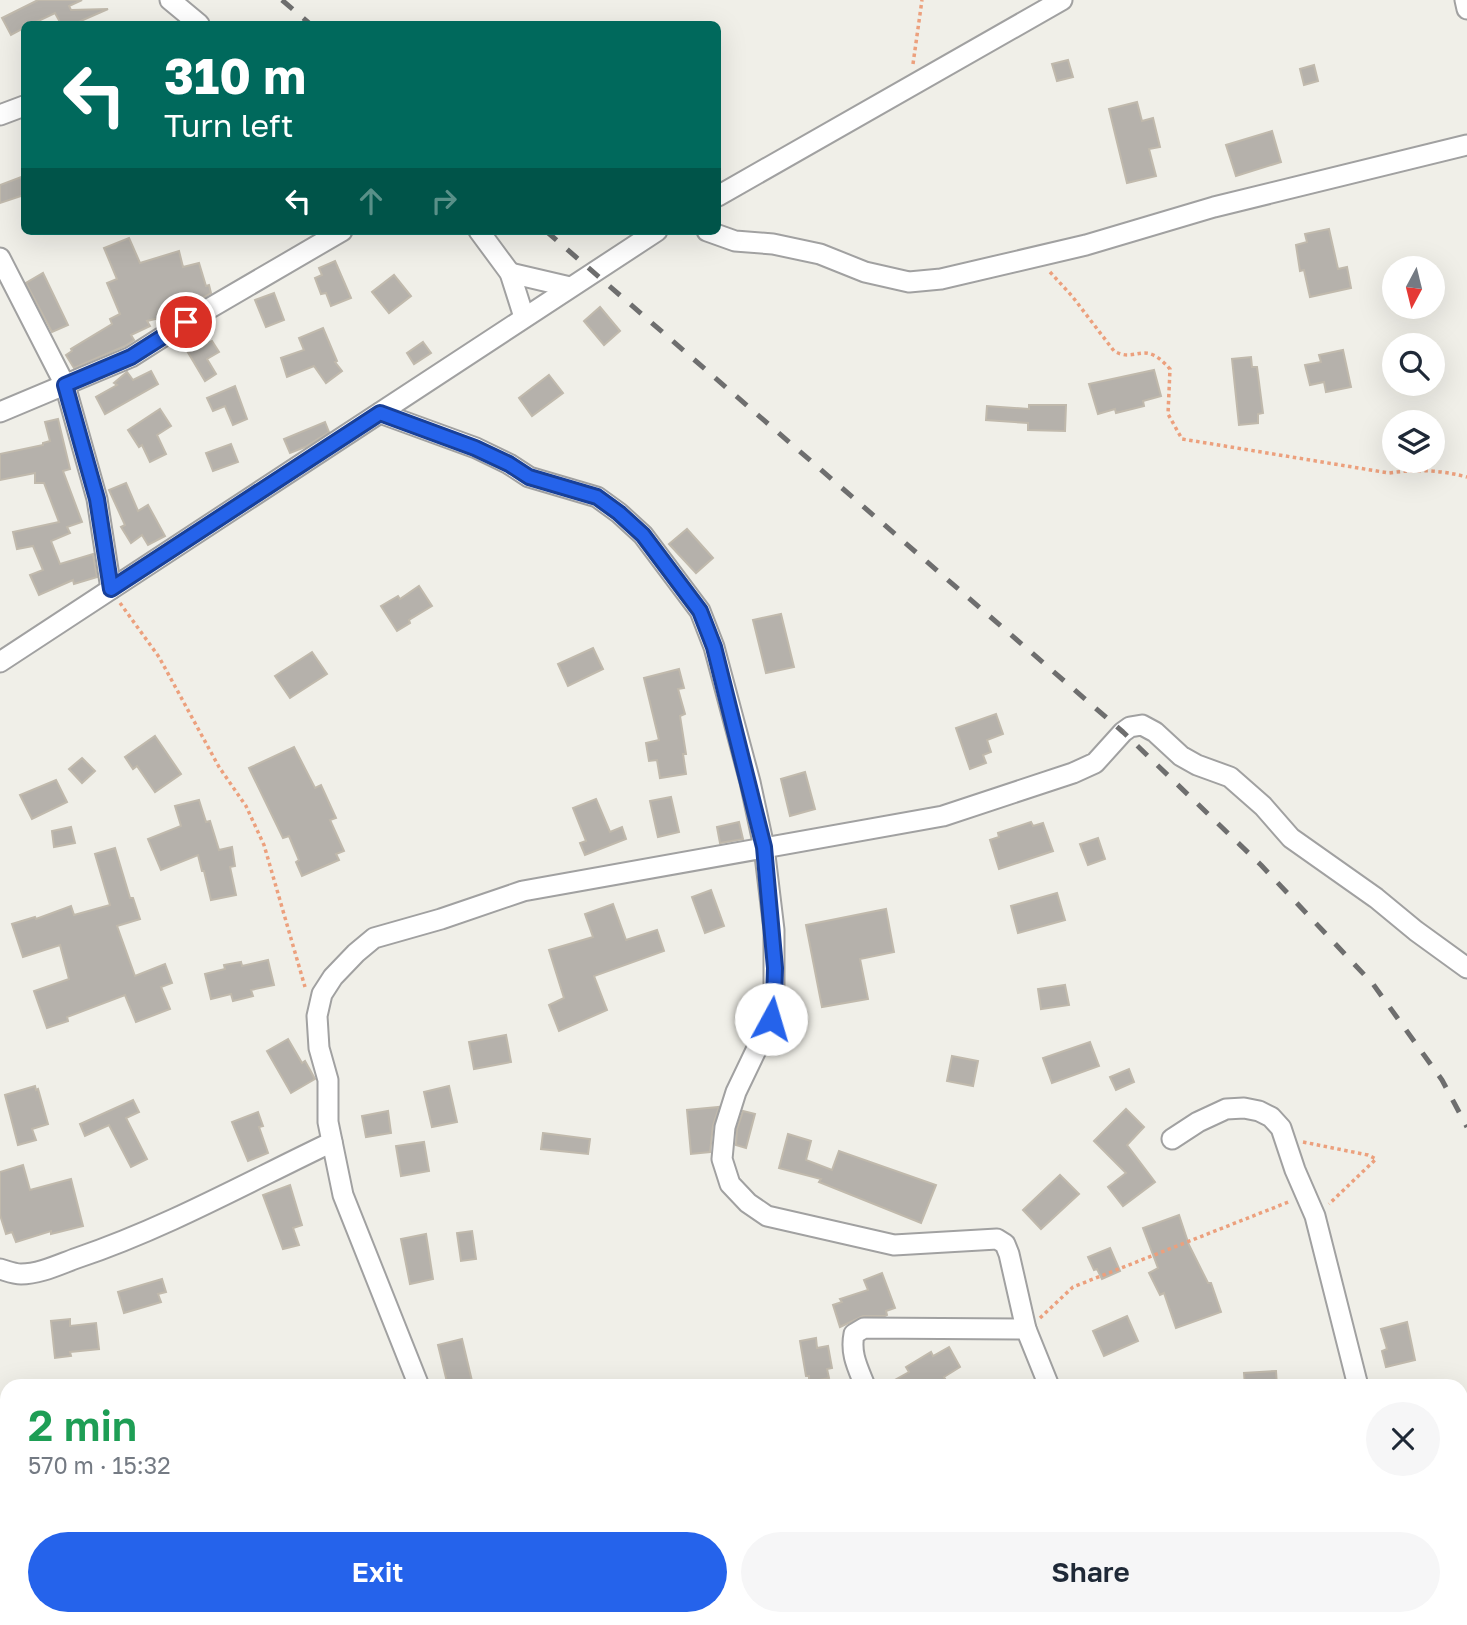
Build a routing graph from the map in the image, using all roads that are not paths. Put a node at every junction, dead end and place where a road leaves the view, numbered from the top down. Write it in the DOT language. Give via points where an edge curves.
graph roads {
  1 [pos="170,0"];
  2 [pos="1465,0"];
  3 [pos="1063,1"];
  4 [pos="1467,9"];
  5 [pos="195,21"];
  6 [pos="21,107"];
  7 [pos="0,115"];
  8 [pos="1467,145"];
  9 [pos="721,194"];
  10 [pos="335,235"];
  11 [pos="482,235"];
  12 [pos="651,235"];
  13 [pos="718,235"];
  14 [pos="0,258"];
  15 [pos="510,273"];
  16 [pos="570,287"];
  17 [pos="524,317"];
  18 [pos="65,385"];
  19 [pos="0,412"];
  20 [pos="380,413"];
  21 [pos="111,589"];
  22 [pos="0,662"];
  23 [pos="764,847"];
  24 [pos="1467,968"];
  25 [pos="1172,1139"];
  26 [pos="332,1142"];
  27 [pos="0,1269"];
  28 [pos="1026,1329"];
  29 [pos="416,1379"];
  30 [pos="862,1379"];
  31 [pos="1046,1379"];
  32 [pos="1356,1379"];
  1 -- 5 [label="street"];
  2 -- 4 [label="street"];
  3 -- 9 [label="street"];
  6 -- 7 [label="street"];
  8 -- 13 [label="street" via="941,279 909,282 865,272 820,254"];
  10 -- 18 [label="street" via="131,357"];
  11 -- 15 [label="street"];
  12 -- 16 [label="street"];
  14 -- 18 [label="street"];
  15 -- 16 [label="street"];
  15 -- 17 [label="street"];
  16 -- 17 [label="street"];
  17 -- 20 [label="street"];
  18 -- 19 [label="street"];
  18 -- 21 [label="street" via="97,499"];
  20 -- 21 [label="street"];
  20 -- 23 [label="street" via="475,448 529,477 597,497 643,535 700,611 714,647"];
  21 -- 22 [label="street"];
  23 -- 24 [label="street" via="943,816 1073,774 1095,763 1130,727 1142,725 1189,761 1230,777 1291,838"];
  23 -- 26 [label="street" via="523,891 374,938 333,977 322,994 317,1016"];
  23 -- 28 [label="street" via="774,930 774,1001 771,1019 725,1128 722,1160 730,1184 768,1216 894,1245 997,1239 1009,1254"];
  25 -- 32 [label="street" via="1226,1109 1244,1108 1271,1117 1281,1128 1315,1216"];
  26 -- 27 [label="street" via="198,1209 102,1250 35,1272"];
  26 -- 29 [label="street" via="343,1195"];
  28 -- 30 [label="street" via="864,1328 854,1334 852,1345"];
  28 -- 31 [label="street"];
}
